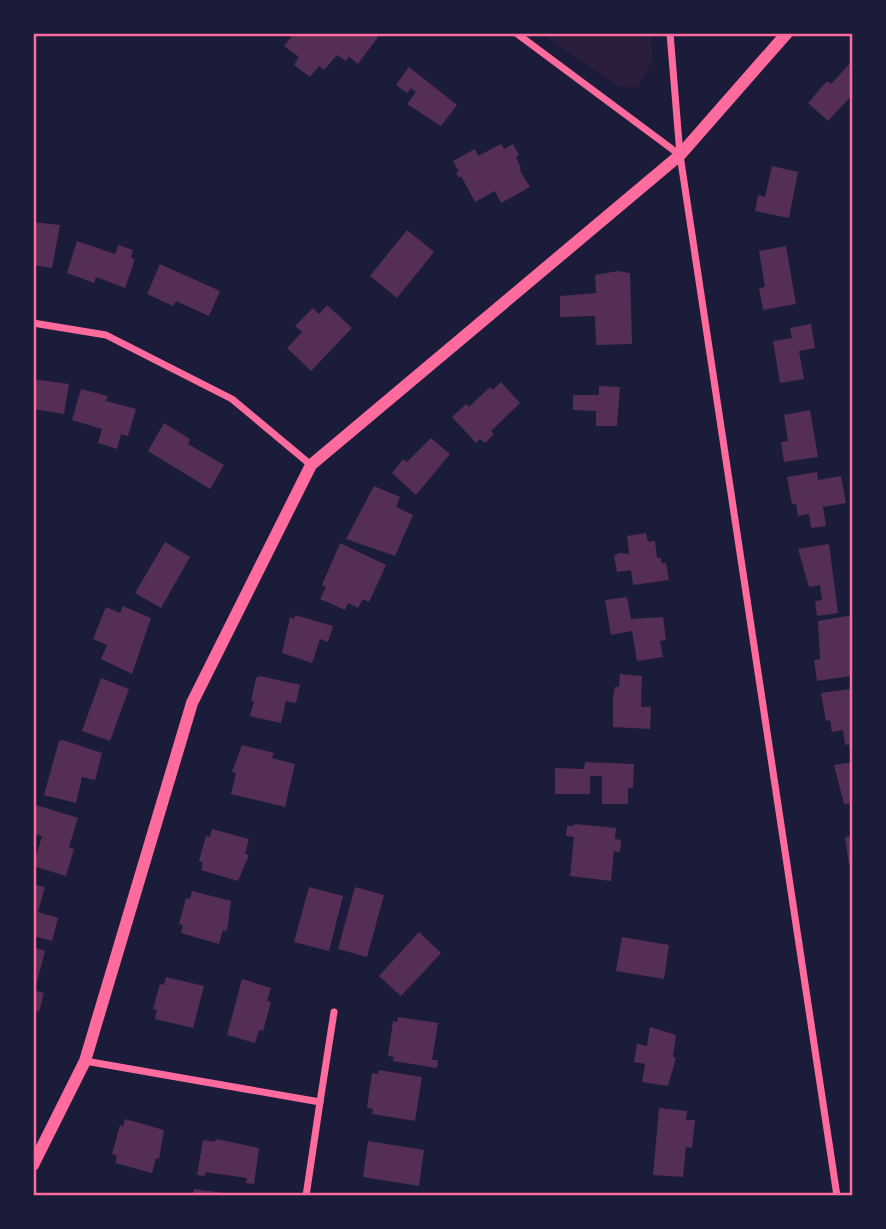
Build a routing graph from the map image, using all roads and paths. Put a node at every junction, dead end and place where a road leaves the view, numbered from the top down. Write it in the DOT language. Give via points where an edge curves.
graph roads {
  1 [pos="516,33"];
  2 [pos="670,33"];
  3 [pos="787,33"];
  4 [pos="680,155"];
  5 [pos="33,324"];
  6 [pos="310,465"];
  7 [pos="334,1012"];
  8 [pos="85,1061"];
  9 [pos="320,1102"];
  10 [pos="33,1165"];
  11 [pos="306,1196"];
  12 [pos="837,1196"];
  1 -- 4 [label="street"];
  2 -- 4 [label="street"];
  3 -- 4 [label="street"];
  4 -- 6 [label="street"];
  4 -- 12 [label="street"];
  5 -- 6 [label="street" via="106,335 232,399"];
  6 -- 8 [label="street" via="192,704"];
  7 -- 9 [label="street"];
  8 -- 9 [label="street"];
  8 -- 10 [label="street"];
  9 -- 11 [label="street"];
}
